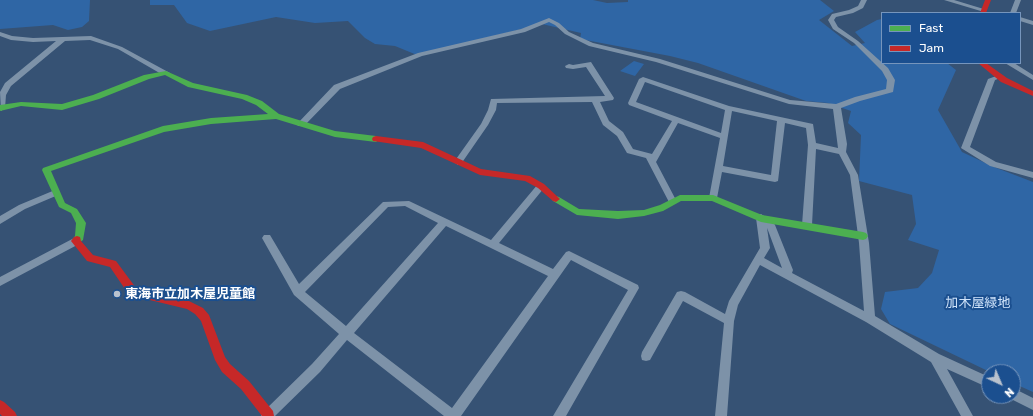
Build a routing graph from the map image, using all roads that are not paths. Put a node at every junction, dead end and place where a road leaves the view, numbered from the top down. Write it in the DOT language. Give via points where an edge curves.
graph roads {
  1 [pos="864,0"];
  2 [pos="947,0"];
  3 [pos="988,0"];
  4 [pos="1018,0"];
  5 [pos="983,11"];
  6 [pos="1013,12"];
  7 [pos="1021,19"];
  8 [pos="1033,23"];
  9 [pos="0,34"];
  10 [pos="62,40"];
  11 [pos="983,64"];
  12 [pos="1011,64"];
  13 [pos="569,66"];
  14 [pos="166,73"];
  15 [pos="999,77"];
  16 [pos="1033,78"];
  17 [pos="1033,94"];
  18 [pos="595,100"];
  19 [pos="837,107"];
  20 [pos="1,108"];
  21 [pos="729,108"];
  22 [pos="276,116"];
  23 [pos="780,119"];
  24 [pos="676,120"];
  25 [pos="301,124"];
  26 [pos="724,137"];
  27 [pos="812,145"];
  28 [pos="842,152"];
  29 [pos="458,162"];
  30 [pos="652,162"];
  31 [pos="718,168"];
  32 [pos="1033,175"];
  33 [pos="541,186"];
  34 [pos="55,193"];
  35 [pos="713,198"];
  36 [pos="673,202"];
  37 [pos="760,218"];
  38 [pos="0,220"];
  39 [pos="445,221"];
  40 [pos="807,225"];
  41 [pos="863,236"];
  42 [pos="267,238"];
  43 [pos="76,241"];
  44 [pos="493,244"];
  45 [pos="759,260"];
  46 [pos="788,270"];
  47 [pos="556,274"];
  48 [pos="0,282"];
  49 [pos="298,292"];
  50 [pos="870,318"];
  51 [pos="729,321"];
  52 [pos="346,333"];
  53 [pos="646,356"];
  54 [pos="935,358"];
  55 [pos="981,379"];
  56 [pos="1021,398"];
  57 [pos="1033,404"];
  58 [pos="0,406"];
  59 [pos="268,415"];
  60 [pos="11,416"];
  61 [pos="453,416"];
  62 [pos="559,416"];
  63 [pos="720,416"];
  64 [pos="967,416"];
  1 -- 19 [label="street" via="861,7 834,15 831,20 835,28 856,42 885,70 891,80 890,90 858,98"];
  2 -- 5 [label="street"];
  3 -- 5 [label="street"];
  4 -- 6 [label="street"];
  7 -- 8 [label="street"];
  9 -- 10 [label="street" via="11,38"];
  10 -- 14 [label="street" via="91,38 120,48"];
  10 -- 20 [label="street" via="8,85 2,95"];
  11 -- 15 [label="street"];
  12 -- 16 [label="street"];
  13 -- 18 [label="street" via="574,68 588,64 610,98"];
  14 -- 20 [label="street" via="147,77 62,107 21,104"];
  14 -- 22 [label="street" via="191,85 244,97 259,103"];
  15 -- 17 [label="street"];
  15 -- 32 [label="street" via="992,79 966,148 993,164"];
  18 -- 29 [label="street" via="494,101 484,125"];
  18 -- 30 [label="street" via="606,123 620,134 630,151 649,156"];
  19 -- 25 [label="street" via="789,102 658,60 591,45 549,20 523,31 420,54 337,87"];
  19 -- 28 [label="street"];
  21 -- 23 [label="street"];
  21 -- 24 [label="street" via="643,79 632,103"];
  21 -- 26 [label="street"];
  22 -- 25 [label="street"];
  22 -- 34 [label="street" via="211,121 163,129 46,170"];
  23 -- 27 [label="street" via="810,126"];
  23 -- 31 [label="street" via="775,179"];
  24 -- 26 [label="street"];
  24 -- 30 [label="street"];
  25 -- 29 [label="street" via="335,134 423,145"];
  26 -- 31 [label="street"];
  27 -- 28 [label="street"];
  27 -- 40 [label="street"];
  28 -- 41 [label="street" via="854,175"];
  29 -- 33 [label="street" via="480,172 527,178"];
  30 -- 36 [label="street"];
  31 -- 35 [label="street"];
  33 -- 36 [label="street" via="563,205 577,212 618,215 644,213 663,208"];
  33 -- 44 [label="street"];
  34 -- 38 [label="street"];
  34 -- 43 [label="street" via="62,205 74,211 81,223 80,237"];
  35 -- 36 [label="street" via="680,198"];
  35 -- 37 [label="street"];
  37 -- 40 [label="street"];
  37 -- 45 [label="street" via="765,248"];
  37 -- 46 [label="street" via="770,225"];
  39 -- 44 [label="street"];
  39 -- 49 [label="street" via="406,203 386,204"];
  39 -- 52 [label="street"];
  40 -- 41 [label="street"];
  41 -- 50 [label="street"];
  42 -- 49 [label="street"];
  43 -- 48 [label="street"];
  43 -- 59 [label="street" via="90,258 113,264 133,292 190,305 199,311 205,318 222,362 245,384"];
  44 -- 47 [label="street"];
  45 -- 50 [label="street"];
  45 -- 51 [label="street" via="734,304"];
  47 -- 61 [label="street"];
  47 -- 62 [label="street" via="569,255 634,288"];
  49 -- 52 [label="street"];
  50 -- 54 [label="street"];
  51 -- 53 [label="street" via="681,295"];
  51 -- 63 [label="street"];
  52 -- 59 [label="street" via="316,368"];
  52 -- 61 [label="street"];
  54 -- 55 [label="street"];
  54 -- 64 [label="street"];
  56 -- 57 [label="street"];
  58 -- 60 [label="street"];
}
